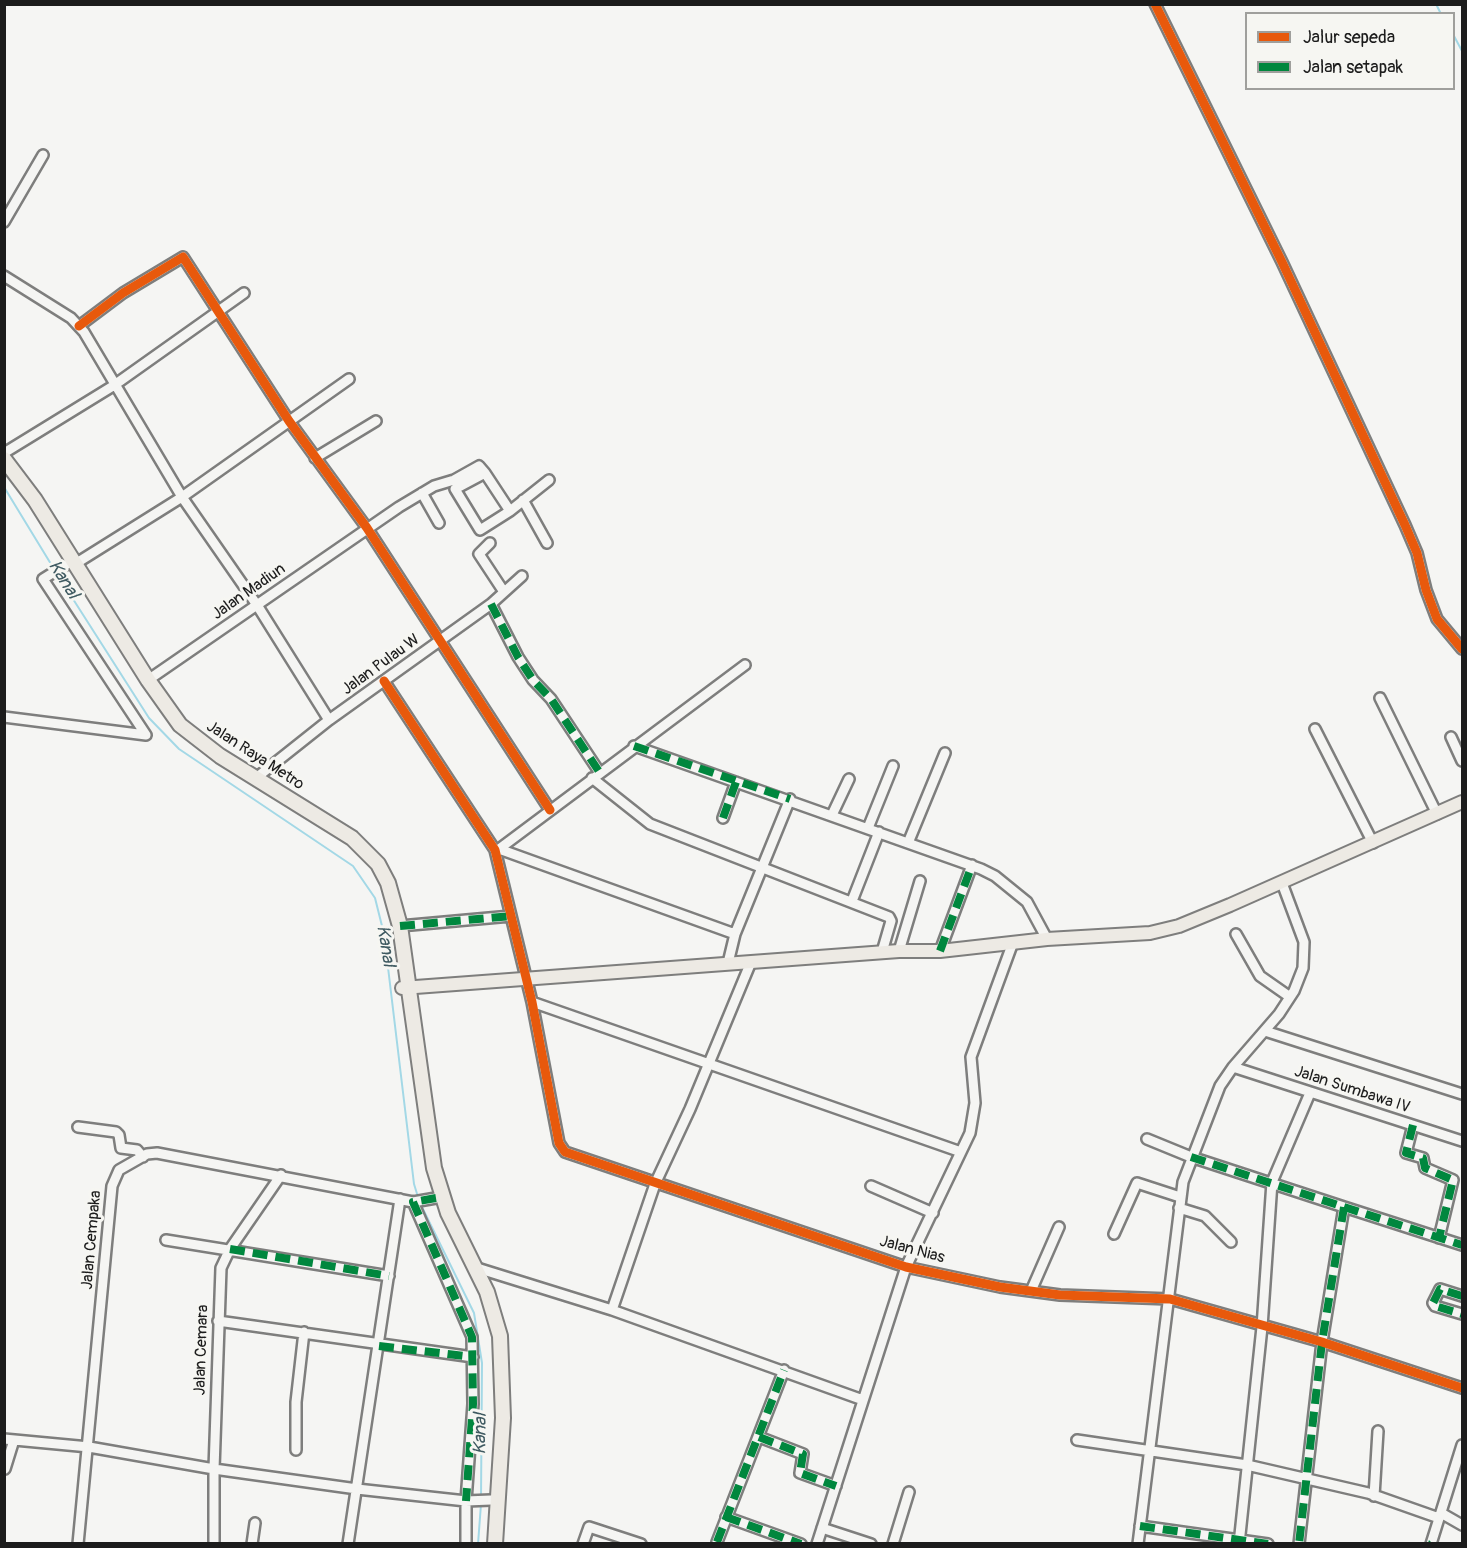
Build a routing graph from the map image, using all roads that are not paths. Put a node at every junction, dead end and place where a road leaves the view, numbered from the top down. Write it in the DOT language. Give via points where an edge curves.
graph roads {
  1 [pos="1155,4"];
  2 [pos="43,155"];
  3 [pos="4,222"];
  4 [pos="4,276"];
  5 [pos="244,293"];
  6 [pos="216,312"];
  7 [pos="79,326"];
  8 [pos="349,379"];
  9 [pos="113,386"];
  10 [pos="289,421"];
  11 [pos="376,421"];
  12 [pos="4,453"];
  13 [pos="315,458"];
  14 [pos="4,459"];
  15 [pos="4,468"];
  16 [pos="485,473"];
  17 [pos="549,480"];
  18 [pos="422,494"];
  19 [pos="182,497"];
  20 [pos="523,500"];
  21 [pos="510,511"];
  22 [pos="439,523"];
  23 [pos="367,528"];
  24 [pos="490,543"];
  25 [pos="547,543"];
  26 [pos="71,564"];
  27 [pos="522,576"];
  28 [pos="504,592"];
  29 [pos="491,604"];
  30 [pos="257,605"];
  31 [pos="441,640"];
  32 [pos="1462,649"];
  33 [pos="746,664"];
  34 [pos="148,680"];
  35 [pos="384,681"];
  36 [pos="1380,698"];
  37 [pos="4,717"];
  38 [pos="329,720"];
  39 [pos="1315,729"];
  40 [pos="1452,737"];
  41 [pos="634,746"];
  42 [pos="945,753"];
  43 [pos="1462,761"];
  44 [pos="893,766"];
  45 [pos="596,775"];
  46 [pos="849,779"];
  47 [pos="736,782"];
  48 [pos="259,785"];
  49 [pos="790,799"];
  50 [pos="289,802"];
  51 [pos="1462,802"];
  52 [pos="550,810"];
  53 [pos="1437,814"];
  54 [pos="832,815"];
  55 [pos="723,818"];
  56 [pos="868,828"];
  57 [pos="879,832"];
  58 [pos="908,843"];
  59 [pos="1373,843"];
  60 [pos="497,850"];
  61 [pos="972,865"];
  62 [pos="762,869"];
  63 [pos="920,881"];
  64 [pos="1282,883"];
  65 [pos="852,901"];
  66 [pos="512,915"];
  67 [pos="400,926"];
  68 [pos="735,934"];
  69 [pos="1236,934"];
  70 [pos="1047,939"];
  71 [pos="1012,945"];
  72 [pos="899,951"];
  73 [pos="940,951"];
  74 [pos="882,952"];
  75 [pos="751,962"];
  76 [pos="728,963"];
  77 [pos="526,979"];
  78 [pos="406,988"];
  79 [pos="1290,998"];
  80 [pos="532,1002"];
  81 [pos="1264,1031"];
  82 [pos="709,1063"];
  83 [pos="1233,1067"];
  84 [pos="1310,1093"];
  85 [pos="1462,1094"];
  86 [pos="1413,1125"];
  87 [pos="78,1127"];
  88 [pos="1147,1139"];
  89 [pos="1462,1141"];
  90 [pos="962,1152"];
  91 [pos="143,1157"];
  92 [pos="1191,1157"];
  93 [pos="281,1175"];
  94 [pos="1272,1182"];
  95 [pos="655,1184"];
  96 [pos="872,1186"];
  97 [pos="1180,1197"];
  98 [pos="434,1198"];
  99 [pos="400,1199"];
  100 [pos="415,1201"];
  101 [pos="1344,1207"];
  102 [pos="1179,1208"];
  103 [pos="933,1213"];
  104 [pos="1059,1227"];
  105 [pos="1114,1234"];
  106 [pos="1439,1238"];
  107 [pos="166,1240"];
  108 [pos="1232,1242"];
  109 [pos="1462,1245"];
  110 [pos="230,1249"];
  111 [pos="906,1267"];
  112 [pos="477,1268"];
  113 [pos="389,1276"];
  114 [pos="1031,1291"];
  115 [pos="1462,1296"];
  116 [pos="1170,1299"];
  117 [pos="612,1310"];
  118 [pos="1462,1314"];
  119 [pos="218,1321"];
  120 [pos="1262,1327"];
  121 [pos="304,1332"];
  122 [pos="1322,1342"];
  123 [pos="379,1346"];
  124 [pos="473,1357"];
  125 [pos="784,1370"];
  126 [pos="1462,1388"];
  127 [pos="862,1400"];
  128 [pos="1378,1431"];
  129 [pos="759,1437"];
  130 [pos="9,1440"];
  131 [pos="1077,1440"];
  132 [pos="1462,1445"];
  133 [pos="89,1447"];
  134 [pos="296,1450"];
  135 [pos="1150,1450"];
  136 [pos="1247,1465"];
  137 [pos="5,1469"];
  138 [pos="214,1469"];
  139 [pos="496,1471"];
  140 [pos="1459,1473"];
  141 [pos="1306,1478"];
  142 [pos="836,1486"];
  143 [pos="357,1489"];
  144 [pos="909,1492"];
  145 [pos="1374,1496"];
  146 [pos="469,1500"];
  147 [pos="488,1500"];
  148 [pos="1440,1516"];
  149 [pos="726,1517"];
  150 [pos="255,1523"];
  151 [pos="1462,1525"];
  152 [pos="1140,1526"];
  153 [pos="822,1527"];
  154 [pos="1239,1541"];
  155 [pos="717,1542"];
  156 [pos="1432,1543"];
  157 [pos="78,1544"];
  158 [pos="214,1544"];
  159 [pos="252,1544"];
  160 [pos="348,1544"];
  161 [pos="466,1544"];
  162 [pos="489,1544"];
  163 [pos="495,1544"];
  164 [pos="583,1544"];
  165 [pos="641,1544"];
  166 [pos="801,1544"];
  167 [pos="817,1544"];
  168 [pos="871,1544"];
  169 [pos="893,1544"];
  170 [pos="1138,1544"];
  171 [pos="1268,1544"];
  172 [pos="1299,1544"];
  1 -- 32 [label="street" via="1405,525 1437,619"];
  2 -- 3 [label="street"];
  4 -- 7 [label="street"];
  5 -- 6 [label="street"];
  6 -- 7 [label="street" via="183,257 123,293"];
  6 -- 9 [label="street"];
  6 -- 10 [label="street"];
  7 -- 9 [label="street"];
  8 -- 10 [label="street"];
  9 -- 12 [label="street"];
  9 -- 19 [label="street"];
  10 -- 13 [label="street"];
  10 -- 19 [label="street"];
  11 -- 13 [label="street"];
  13 -- 23 [label="street"];
  14 -- 26 [label="highway, Jalan Raya Metro"];
  15 -- 26 [label="highway"];
  16 -- 18 [label="street, Jalan Madiun" via="479,466"];
  16 -- 21 [label="street"];
  16 -- 21 [label="street" via="455,489 461,502 480,530"];
  17 -- 20 [label="street"];
  18 -- 22 [label="street"];
  18 -- 23 [label="street, Jalan Madiun"];
  19 -- 26 [label="street"];
  19 -- 30 [label="street"];
  20 -- 21 [label="street"];
  20 -- 25 [label="street"];
  23 -- 30 [label="street, Jalan Madiun"];
  23 -- 31 [label="street"];
  24 -- 28 [label="street" via="479,554"];
  26 -- 34 [label="highway, Jalan Raya Metro"];
  26 -- 37 [label="street" via="43,579 146,735"];
  26 -- 48 [label="highway" via="142,683 176,730 216,764"];
  27 -- 28 [label="street, Jalan Pulau W"];
  28 -- 29 [label="street, Jalan Pulau W"];
  29 -- 31 [label="street, Jalan Pulau W"];
  29 -- 45 [label="street" via="518,657 551,699"];
  30 -- 34 [label="street, Jalan Madiun"];
  30 -- 38 [label="street"];
  31 -- 35 [label="street, Jalan Pulau W"];
  31 -- 52 [label="street"];
  33 -- 41 [label="street"];
  34 -- 48 [label="highway, Jalan Raya Metro" via="180,724"];
  35 -- 38 [label="street, Jalan Pulau W"];
  35 -- 60 [label="street"];
  36 -- 53 [label="street"];
  38 -- 48 [label="street, Jalan Pulau W"];
  39 -- 59 [label="street"];
  40 -- 43 [label="street"];
  41 -- 45 [label="street"];
  41 -- 47 [label="street"];
  42 -- 58 [label="street"];
  44 -- 56 [label="street"];
  45 -- 52 [label="street"];
  45 -- 62 [label="street" via="650,824"];
  46 -- 54 [label="street"];
  47 -- 49 [label="street"];
  47 -- 55 [label="street"];
  48 -- 50 [label="highway"];
  49 -- 54 [label="street"];
  49 -- 62 [label="street"];
  50 -- 67 [label="highway, Jalan Raya Metro" via="334,825 366,849 388,883"];
  50 -- 78 [label="highway" via="349,843 372,869 388,904"];
  51 -- 53 [label="main road"];
  52 -- 60 [label="street"];
  53 -- 59 [label="main road"];
  54 -- 56 [label="street"];
  56 -- 57 [label="street"];
  57 -- 58 [label="street"];
  57 -- 65 [label="street"];
  58 -- 61 [label="street"];
  59 -- 64 [label="main road"];
  60 -- 66 [label="street"];
  60 -- 68 [label="street"];
  61 -- 70 [label="street" via="995,876 1027,902"];
  61 -- 73 [label="street"];
  62 -- 65 [label="street"];
  62 -- 68 [label="street"];
  63 -- 72 [label="street"];
  64 -- 70 [label="main road" via="1150,933"];
  64 -- 79 [label="street" via="1305,949 1303,968"];
  65 -- 74 [label="street" via="891,919"];
  66 -- 67 [label="street"];
  66 -- 77 [label="street"];
  67 -- 78 [label="highway, Jalan Raya Metro"];
  68 -- 76 [label="street"];
  69 -- 79 [label="street" via="1260,976"];
  70 -- 71 [label="main road"];
  71 -- 73 [label="main road"];
  71 -- 90 [label="street" via="973,1051 974,1117"];
  72 -- 73 [label="main road"];
  72 -- 74 [label="main road"];
  74 -- 75 [label="main road"];
  75 -- 76 [label="main road"];
  75 -- 82 [label="street"];
  76 -- 77 [label="main road"];
  77 -- 78 [label="main road"];
  77 -- 80 [label="street"];
  78 -- 98 [label="highway"];
  78 -- 112 [label="highway" via="434,1168 448,1213"];
  79 -- 81 [label="street"];
  80 -- 82 [label="street"];
  80 -- 95 [label="street, Jalan Nias" via="563,1150"];
  81 -- 83 [label="street"];
  81 -- 85 [label="street"];
  82 -- 90 [label="street"];
  82 -- 95 [label="street"];
  83 -- 84 [label="street, Jalan Sumbawa IV"];
  83 -- 92 [label="street" via="1214,1098"];
  84 -- 86 [label="street, Jalan Sumbawa IV"];
  84 -- 94 [label="street"];
  86 -- 89 [label="street, Jalan Sumbawa IV"];
  86 -- 106 [label="street" via="1406,1153 1423,1158 1425,1168 1453,1180"];
  87 -- 91 [label="street" via="116,1132 121,1148 137,1150"];
  88 -- 92 [label="street"];
  90 -- 103 [label="street"];
  91 -- 93 [label="street, Jalan Cempaka" via="157,1153"];
  91 -- 133 [label="street, Jalan Cempaka" via="119,1170 112,1186"];
  92 -- 94 [label="street"];
  92 -- 97 [label="street"];
  93 -- 99 [label="street, Jalan Cempaka"];
  93 -- 110 [label="street, Jalan Cemara"];
  94 -- 101 [label="street"];
  94 -- 120 [label="street"];
  95 -- 111 [label="street, Jalan Nias"];
  95 -- 117 [label="street"];
  96 -- 103 [label="street"];
  97 -- 102 [label="street"];
  97 -- 105 [label="street" via="1137,1183"];
  98 -- 100 [label="street"];
  98 -- 139 [label="highway" via="481,1294 490,1327 495,1360"];
  99 -- 100 [label="street, Jalan Cempaka"];
  99 -- 113 [label="street"];
  100 -- 124 [label="street" via="470,1328"];
  101 -- 106 [label="street"];
  101 -- 122 [label="street"];
  102 -- 108 [label="street" via="1205,1216"];
  102 -- 116 [label="street"];
  103 -- 111 [label="street"];
  104 -- 114 [label="street"];
  106 -- 109 [label="street"];
  107 -- 110 [label="street"];
  110 -- 113 [label="street"];
  110 -- 119 [label="street, Jalan Cemara" via="220,1279"];
  111 -- 114 [label="street, Jalan Nias"];
  111 -- 127 [label="street"];
  112 -- 117 [label="street"];
  112 -- 139 [label="highway" via="496,1314 500,1336 503,1389"];
  113 -- 123 [label="street"];
  114 -- 116 [label="street, Jalan Nias"];
  115 -- 118 [label="street" via="1440,1289 1433,1303"];
  116 -- 120 [label="street, Jalan Nias"];
  116 -- 135 [label="street"];
  117 -- 125 [label="street"];
  119 -- 121 [label="street"];
  119 -- 138 [label="street, Jalan Cemara"];
  120 -- 122 [label="street, Jalan Nias"];
  120 -- 136 [label="street"];
  121 -- 123 [label="street"];
  121 -- 134 [label="street"];
  122 -- 126 [label="street, Jalan Nias"];
  122 -- 141 [label="street"];
  123 -- 124 [label="street"];
  123 -- 143 [label="street"];
  124 -- 146 [label="street"];
  125 -- 127 [label="street"];
  125 -- 129 [label="street"];
  127 -- 142 [label="street"];
  128 -- 145 [label="street"];
  129 -- 142 [label="street" via="803,1454 800,1473"];
  129 -- 149 [label="street"];
  130 -- 133 [label="street"];
  130 -- 137 [label="street"];
  131 -- 135 [label="street"];
  132 -- 140 [label="street"];
  133 -- 138 [label="street"];
  133 -- 157 [label="street, Jalan Cempaka"];
  135 -- 136 [label="street"];
  135 -- 152 [label="street"];
  136 -- 141 [label="street"];
  136 -- 154 [label="street"];
  138 -- 143 [label="street"];
  138 -- 158 [label="street, Jalan Cemara"];
  139 -- 147 [label="highway"];
  139 -- 163 [label="highway"];
  140 -- 148 [label="street"];
  141 -- 145 [label="street"];
  141 -- 172 [label="street"];
  142 -- 153 [label="street"];
  143 -- 146 [label="street"];
  143 -- 160 [label="street"];
  144 -- 169 [label="street"];
  145 -- 148 [label="street"];
  146 -- 147 [label="street"];
  146 -- 161 [label="street"];
  147 -- 162 [label="highway"];
  148 -- 151 [label="street"];
  148 -- 156 [label="street"];
  149 -- 155 [label="street"];
  149 -- 166 [label="street"];
  150 -- 159 [label="street"];
  152 -- 154 [label="street"];
  152 -- 170 [label="street"];
  153 -- 167 [label="street"];
  153 -- 168 [label="street"];
  154 -- 171 [label="street"];
  164 -- 165 [label="street" via="589,1527"];
}
